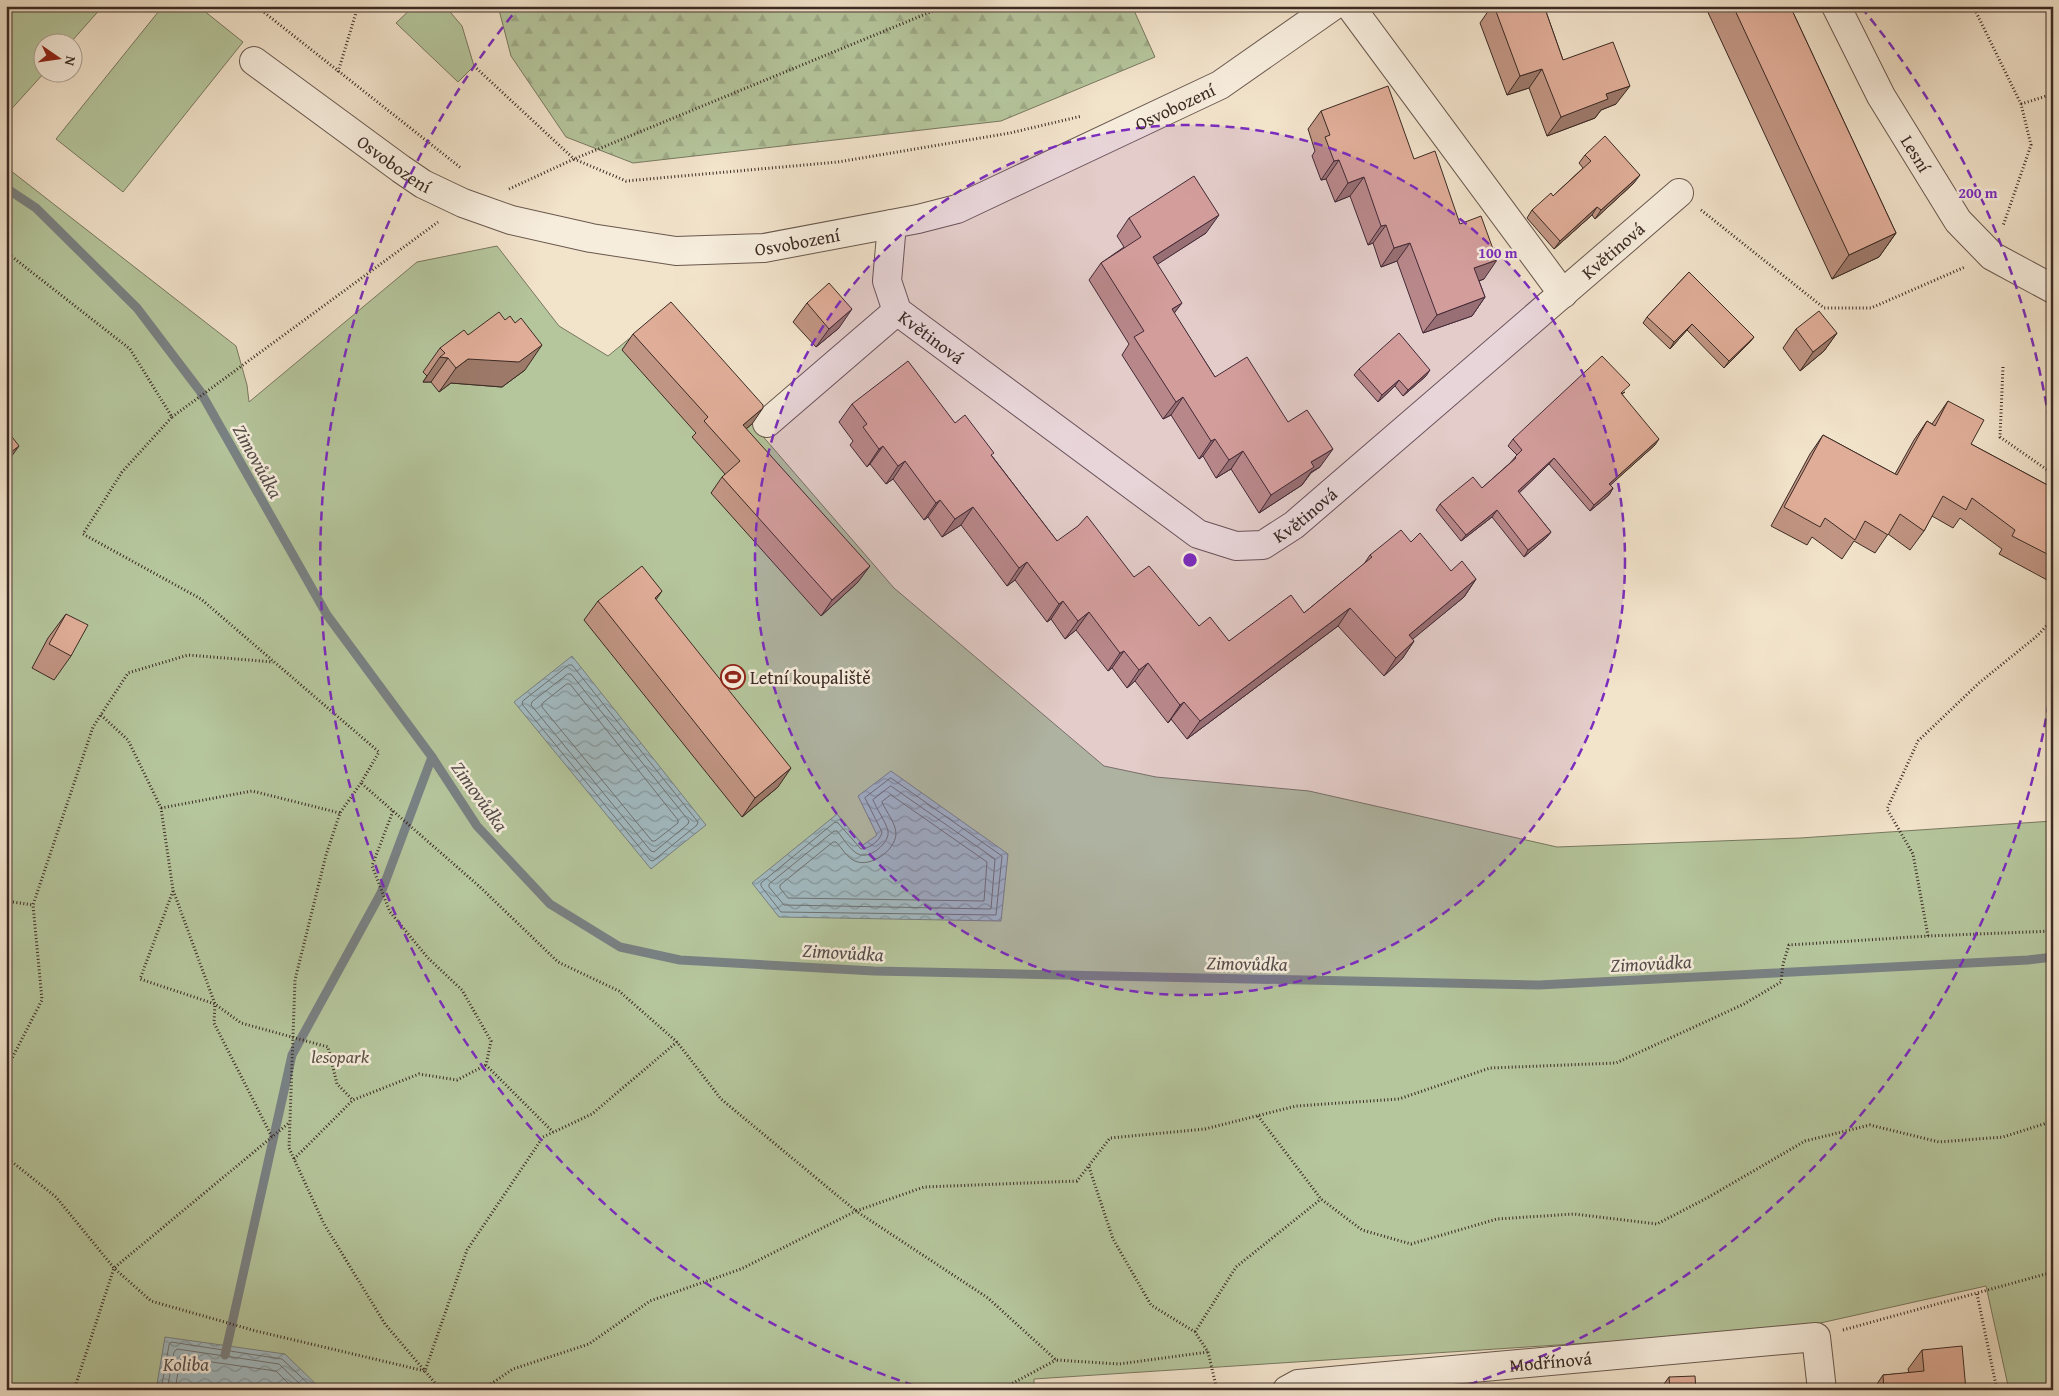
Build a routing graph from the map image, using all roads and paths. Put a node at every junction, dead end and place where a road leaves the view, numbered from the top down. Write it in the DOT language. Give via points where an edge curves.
graph roads {
  1 [pos="256,6"];
  2 [pos="358,6"];
  3 [pos="946,6"];
  4 [pos="1333,6"];
  5 [pos="1350,6"];
  6 [pos="1836,6"];
  7 [pos="1973,6"];
  8 [pos="254,62"];
  9 [pos="474,66"];
  10 [pos="338,72"];
  11 [pos="2053,94"];
  12 [pos="2021,104"];
  13 [pos="1086,115"];
  14 [pos="574,160"];
  15 [pos="464,171"];
  16 [pos="1679,193"];
  17 [pos="463,203"];
  18 [pos="511,220"];
  19 [pos="892,224"];
  20 [pos="6,252"];
  21 [pos="1992,256"];
  22 [pos="2053,289"];
  23 [pos="1563,294"];
  24 [pos="897,311"];
  25 [pos="2003,367"];
  26 [pos="172,417"];
  27 [pos="767,422"];
  28 [pos="2053,474"];
  29 [pos="2053,619"];
  30 [pos="275,662"];
  31 [pos="101,715"];
  32 [pos="361,783"];
  33 [pos="161,808"];
  34 [pos="392,811"];
  35 [pos="340,813"];
  36 [pos="173,890"];
  37 [pos="6,901"];
  38 [pos="33,905"];
  39 [pos="2053,931"];
  40 [pos="1928,936"];
  41 [pos="215,1004"];
  42 [pos="293,1036"];
  43 [pos="677,1042"];
  44 [pos="486,1065"];
  45 [pos="6,1070"];
  46 [pos="352,1100"];
  47 [pos="1258,1116"];
  48 [pos="2053,1121"];
  49 [pos="290,1122"];
  50 [pos="553,1132"];
  51 [pos="272,1137"];
  52 [pos="6,1157"];
  53 [pos="294,1159"];
  54 [pos="1089,1166"];
  55 [pos="1321,1199"];
  56 [pos="856,1211"];
  57 [pos="114,1268"];
  58 [pos="2053,1272"];
  59 [pos="1978,1294"];
  60 [pos="1195,1332"];
  61 [pos="1816,1337"];
  62 [pos="1208,1352"];
  63 [pos="1056,1360"];
  64 [pos="426,1371"];
  65 [pos="74,1390"];
  66 [pos="441,1390"];
  67 [pos="482,1390"];
  68 [pos="1000,1390"];
  69 [pos="1217,1390"];
  70 [pos="1286,1390"];
  71 [pos="1822,1390"];
  72 [pos="1997,1390"];
  1 -- 10 [label="path"];
  2 -- 10 [label="path"];
  3 -- 14 [label="path"];
  4 -- 19 [label="street, Osvobození" via="1220,85 957,210"];
  5 -- 23 [label="street"];
  6 -- 21 [label="street, Lesní" via="1881,96 1958,221"];
  7 -- 12 [label="path"];
  8 -- 17 [label="street, Osvobození" via="416,179"];
  9 -- 14 [label="path"];
  10 -- 15 [label="path"];
  11 -- 12 [label="path"];
  12 -- 21 [label="path" via="2031,145"];
  13 -- 14 [label="path" via="1010,133 838,162 626,181"];
  14 -- 18 [label="path" via="495,195"];
  16 -- 21 [label="path" via="1824,308 1871,308"];
  16 -- 23 [label="street, Květinová"];
  17 -- 18 [label="street, Osvobození"];
  17 -- 26 [label="path"];
  18 -- 19 [label="street, Osvobození" via="591,238 676,251 764,248"];
  19 -- 24 [label="street, Květinová" via="887,282"];
  20 -- 26 [label="path" via="130,349"];
  21 -- 22 [label="street, Lesní"];
  23 -- 24 [label="street, Květinová" via="1294,525 1263,545 1245,546 1198,534"];
  24 -- 27 [label="street"];
  25 -- 28 [label="path" via="2000,437"];
  26 -- 30 [label="path" via="122,472 83,534 201,599"];
  29 -- 40 [label="path" via="1918,741 1887,809 1913,854"];
  30 -- 31 [label="path" via="188,656 128,673"];
  30 -- 32 [label="path" via="379,752"];
  31 -- 33 [label="path" via="128,740"];
  31 -- 38 [label="path" via="93,727"];
  32 -- 34 [label="path"];
  32 -- 35 [label="path"];
  33 -- 35 [label="path" via="252,791"];
  33 -- 36 [label="path"];
  34 -- 43 [label="path" via="558,962 620,991"];
  34 -- 44 [label="path" via="372,866 390,912 428,958 462,990 491,1041"];
  35 -- 42 [label="path" via="326,855 295,980"];
  36 -- 41 [label="path"];
  36 -- 41 [label="path" via="140,979"];
  37 -- 38 [label="path"];
  38 -- 45 [label="path" via="42,1000"];
  39 -- 40 [label="path"];
  40 -- 47 [label="path" via="1789,945 1781,982 1744,1004 1616,1063 1490,1068 1399,1099 1296,1106"];
  41 -- 42 [label="path" via="241,1023"];
  41 -- 51 [label="path" via="214,1023"];
  42 -- 46 [label="path" via="328,1047 337,1084"];
  42 -- 49 [label="path"];
  43 -- 50 [label="path" via="592,1114"];
  43 -- 56 [label="path" via="721,1099"];
  44 -- 46 [label="path" via="457,1080 418,1074"];
  44 -- 50 [label="path"];
  46 -- 53 [label="path"];
  47 -- 54 [label="path" via="1205,1129 1110,1138"];
  47 -- 55 [label="path"];
  48 -- 55 [label="path" via="2003,1137 1939,1142 1870,1125 1805,1141 1657,1224 1574,1214 1497,1219 1411,1244 1362,1230"];
  49 -- 51 [label="path"];
  49 -- 53 [label="path" via="289,1148"];
  50 -- 64 [label="path" via="543,1137 468,1250"];
  51 -- 57 [label="path"];
  52 -- 57 [label="path" via="56,1198"];
  53 -- 64 [label="path" via="324,1224 385,1324"];
  54 -- 56 [label="path" via="1077,1181 924,1188"];
  54 -- 60 [label="path" via="1113,1239 1151,1305"];
  55 -- 60 [label="path" via="1236,1267"];
  56 -- 63 [label="path" via="988,1298"];
  56 -- 67 [label="path" via="741,1269 650,1301 589,1344 513,1369"];
  57 -- 64 [label="path" via="151,1301 256,1331"];
  57 -- 65 [label="path"];
  58 -- 59 [label="path"];
  59 -- 61 [label="path"];
  59 -- 72 [label="path"];
  60 -- 62 [label="path"];
  61 -- 70 [label="street, Modřínová" via="1298,1384"];
  61 -- 71 [label="street"];
  62 -- 63 [label="path" via="1118,1364"];
  62 -- 69 [label="path"];
  63 -- 68 [label="path"];
  64 -- 66 [label="path"];
}
